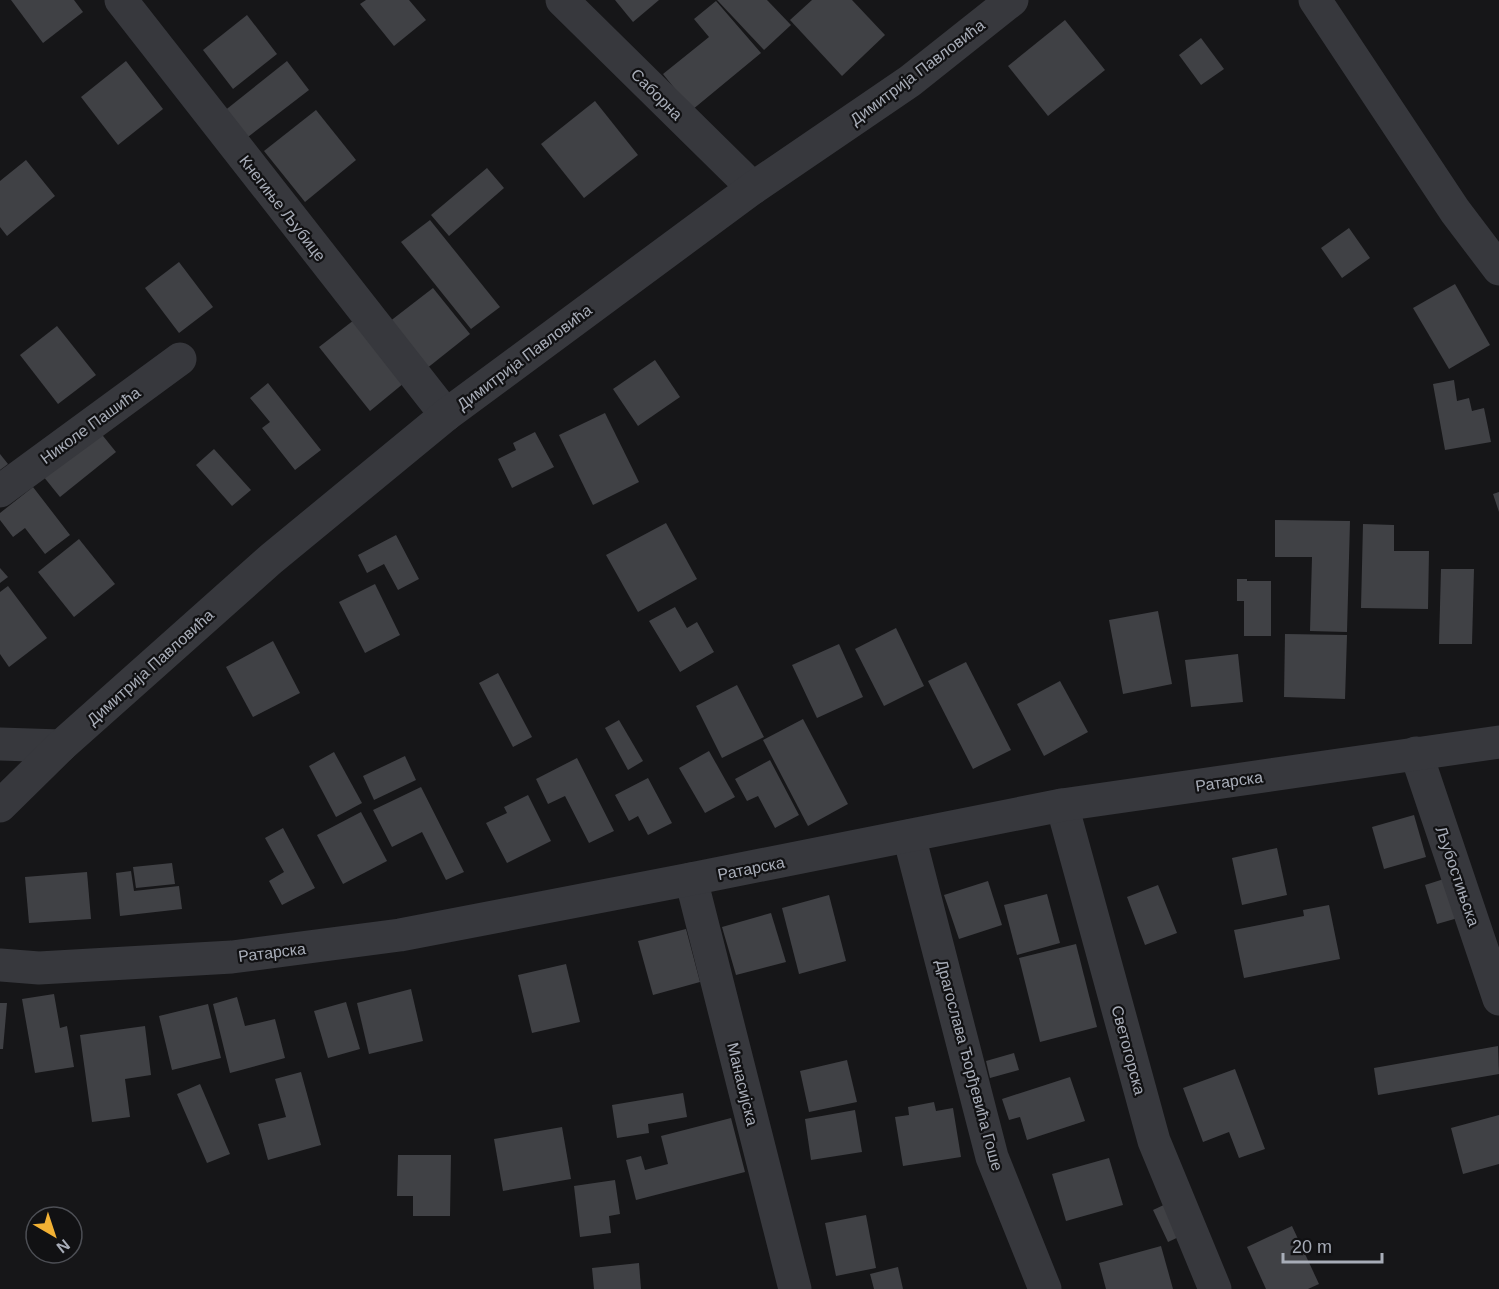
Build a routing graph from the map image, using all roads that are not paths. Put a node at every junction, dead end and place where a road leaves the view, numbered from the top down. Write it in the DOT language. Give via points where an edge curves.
graph roads {
  1 [pos="121,0"];
  2 [pos="562,0"];
  3 [pos="1012,0"];
  4 [pos="1315,0"];
  5 [pos="753,188"];
  6 [pos="1499,269"];
  7 [pos="180,359"];
  8 [pos="446,415"];
  9 [pos="0,491"];
  10 [pos="1499,742"];
  11 [pos="0,744"];
  12 [pos="61,746"];
  13 [pos="1416,753"];
  14 [pos="1062,805"];
  15 [pos="0,806"];
  16 [pos="909,836"];
  17 [pos="691,879"];
  18 [pos="0,965"];
  19 [pos="1499,999"];
  20 [pos="795,1289"];
  21 [pos="1045,1289"];
  22 [pos="1215,1289"];
  1 -- 8 [label="street, Кнегиње Љубице"];
  2 -- 5 [label="street, Саборна"];
  3 -- 5 [label="street, Димитрија Павловића" via="910,81"];
  4 -- 6 [label="street" via="1455,211"];
  5 -- 8 [label="street, Димитрија Павловића"];
  7 -- 9 [label="street, Николе Пашића"];
  8 -- 12 [label="street, Димитрија Павловића" via="271,559"];
  10 -- 13 [label="street, Ратарска"];
  11 -- 12 [label="street"];
  12 -- 15 [label="street, Димитрија Павловића"];
  13 -- 14 [label="street, Ратарска"];
  13 -- 19 [label="street, Љубостињска"];
  14 -- 16 [label="street, Ратарска"];
  14 -- 22 [label="street, Светогорска" via="1154,1141"];
  16 -- 17 [label="street, Ратарска"];
  16 -- 21 [label="street, Драгослава Ђорђевића Гоше" via="992,1157"];
  17 -- 18 [label="street, Ратарска" via="400,935 232,957 39,968"];
  17 -- 20 [label="street, Манасијска"];
}
